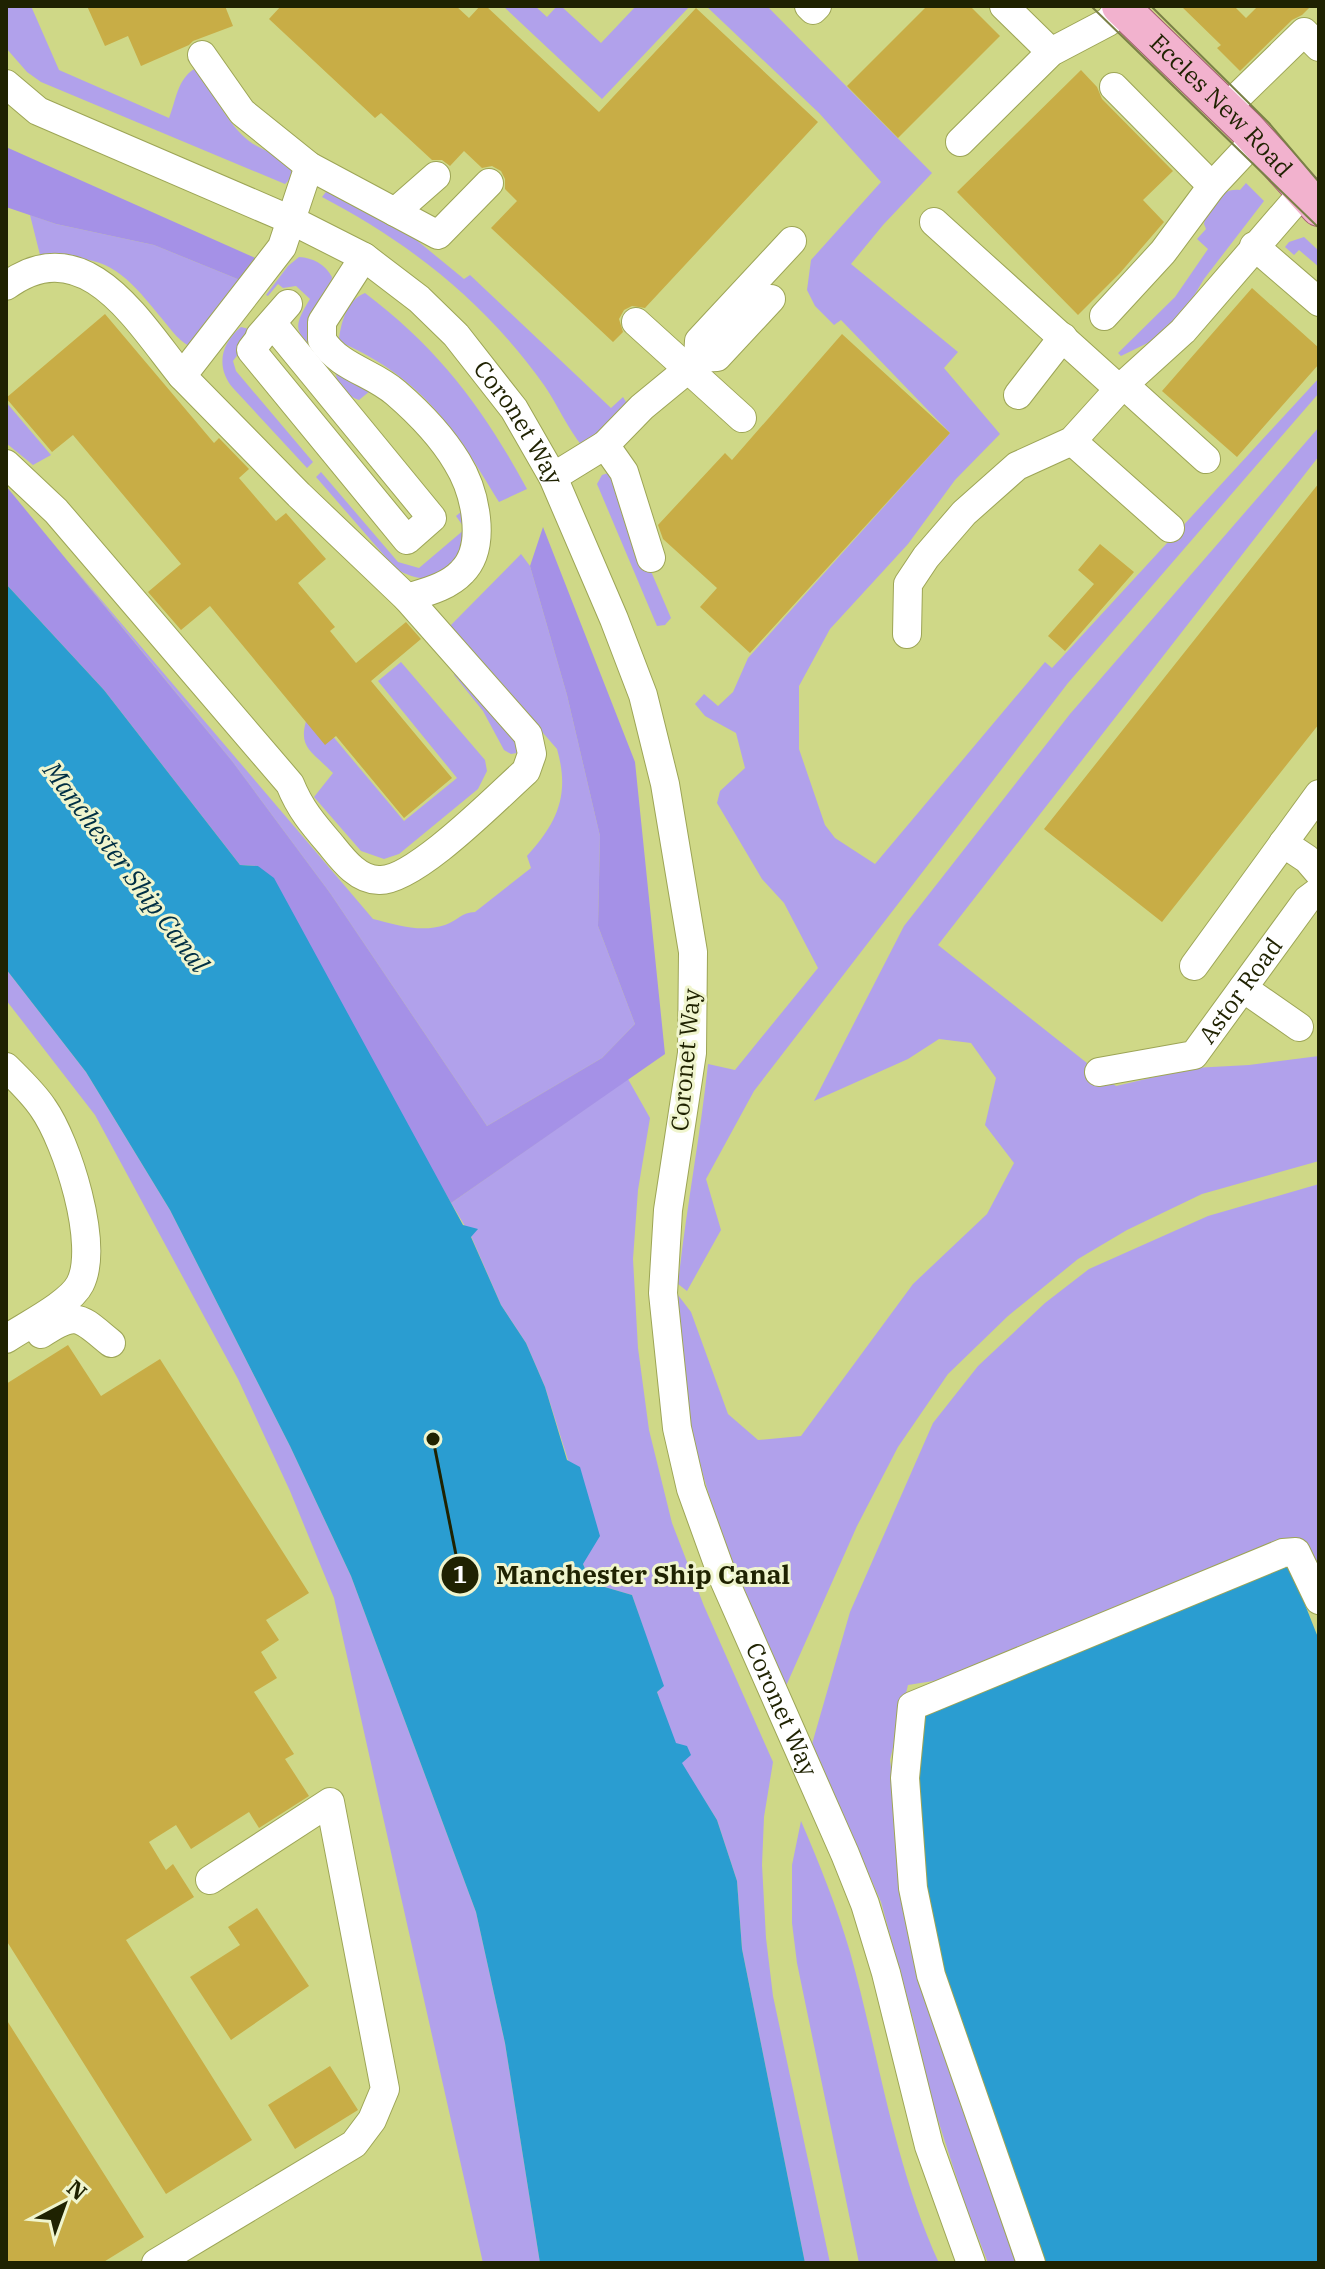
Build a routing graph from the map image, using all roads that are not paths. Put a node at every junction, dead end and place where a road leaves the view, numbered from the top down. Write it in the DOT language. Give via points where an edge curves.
graph roads {
  1 [pos="809,6"];
  2 [pos="817,6"];
  3 [pos="1004,6"];
  4 [pos="1121,6"];
  5 [pos="1314,32"];
  6 [pos="1051,52"];
  7 [pos="202,55"];
  8 [pos="6,84"];
  9 [pos="1114,87"];
  10 [pos="1226,108"];
  11 [pos="6,109"];
  12 [pos="38,111"];
  13 [pos="1256,139"];
  14 [pos="960,142"];
  15 [pos="309,166"];
  16 [pos="436,176"];
  17 [pos="489,183"];
  18 [pos="1212,186"];
  19 [pos="1311,200"];
  20 [pos="395,212"];
  21 [pos="291,220"];
  22 [pos="934,222"];
  23 [pos="792,241"];
  24 [pos="1254,246"];
  25 [pos="364,257"];
  26 [pos="6,286"];
  27 [pos="771,299"];
  28 [pos="1319,302"];
  29 [pos="233,311"];
  30 [pos="1104,316"];
  31 [pos="274,321"];
  32 [pos="636,322"];
  33 [pos="1063,337"];
  34 [pos="319,360"];
  35 [pos="692,364"];
  36 [pos="182,376"];
  37 [pos="1121,386"];
  38 [pos="1018,395"];
  39 [pos="742,418"];
  40 [pos="1072,441"];
  41 [pos="605,445"];
  42 [pos="1206,459"];
  43 [pos="6,464"];
  44 [pos="553,477"];
  45 [pos="1170,528"];
  46 [pos="651,558"];
  47 [pos="407,598"];
  48 [pos="907,634"];
  49 [pos="1319,794"];
  50 [pos="1283,843"];
  51 [pos="1319,873"];
  52 [pos="1319,891"];
  53 [pos="1194,966"];
  54 [pos="1243,988"];
  55 [pos="1299,1027"];
  56 [pos="6,1067"];
  57 [pos="1099,1072"];
  58 [pos="6,1339"];
  59 [pos="111,1343"];
  60 [pos="6,1355"];
  61 [pos="1319,1600"];
  62 [pos="210,1880"];
  63 [pos="156,2263"];
  64 [pos="971,2263"];
  65 [pos="1031,2263"];
  1 -- 2 [label="street"];
  3 -- 6 [label="street"];
  4 -- 6 [label="street" via="1108,22"];
  4 -- 10 [label="main road, Eccles New Road"];
  5 -- 10 [label="street"];
  6 -- 14 [label="street"];
  7 -- 15 [label="street" via="242,112"];
  8 -- 12 [label="street"];
  9 -- 18 [label="street"];
  10 -- 13 [label="main road, Eccles New Road"];
  11 -- 12 [label="street"];
  12 -- 21 [label="street, Coronet Way"];
  13 -- 18 [label="street"];
  13 -- 19 [label="main road, Eccles New Road"];
  15 -- 20 [label="street"];
  15 -- 21 [label="street"];
  16 -- 20 [label="street"];
  17 -- 20 [label="street" via="438,235"];
  18 -- 30 [label="street" via="1163,252"];
  19 -- 24 [label="street"];
  21 -- 25 [label="street, Coronet Way"];
  21 -- 29 [label="street" via="282,247"];
  22 -- 33 [label="street"];
  23 -- 35 [label="street" via="699,341"];
  24 -- 28 [label="street"];
  24 -- 37 [label="street" via="1183,331"];
  25 -- 34 [label="street" via="322,322"];
  25 -- 44 [label="street, Coronet Way" via="456,335 514,409"];
  26 -- 36 [label="street" via="40,268 77,270 95,279 119,297"];
  27 -- 35 [label="street" via="717,357"];
  29 -- 31 [label="street"];
  29 -- 36 [label="street"];
  31 -- 34 [label="street"];
  31 -- 34 [label="street" via="251,350 407,540 432,518"];
  32 -- 35 [label="street"];
  33 -- 37 [label="street"];
  33 -- 38 [label="street"];
  34 -- 47 [label="street" via="337,358 393,390 418,413 466,481 477,523 471,561 451,582"];
  35 -- 39 [label="street"];
  35 -- 41 [label="street"];
  36 -- 47 [label="street"];
  37 -- 40 [label="street"];
  37 -- 42 [label="street"];
  40 -- 45 [label="street"];
  40 -- 48 [label="street" via="1017,466 964,513 926,557 908,584"];
  41 -- 44 [label="street"];
  41 -- 46 [label="street" via="624,472"];
  43 -- 47 [label="street" via="56,511 290,784 299,807 344,862 377,881 417,866 526,771 532,754 520,725"];
  44 -- 64 [label="street, Coronet Way" via="643,695 665,784 693,952 692,1053 668,1210 663,1293 677,1428 691,1489 722,1575 876,1937 929,2146"];
  49 -- 50 [label="street"];
  50 -- 51 [label="street"];
  50 -- 53 [label="street"];
  52 -- 54 [label="street, Astor Road"];
  54 -- 55 [label="street"];
  54 -- 57 [label="street, Astor Road" via="1194,1055"];
  56 -- 58 [label="street" via="43,1108 65,1149 87,1248 80,1284"];
  59 -- 60 [label="street" via="74,1318"];
  61 -- 65 [label="street" via="1296,1552 1283,1553 912,1706 905,1778 913,1888 931,1975"];
  62 -- 63 [label="street" via="330,1802 385,2089 354,2144"];
}
